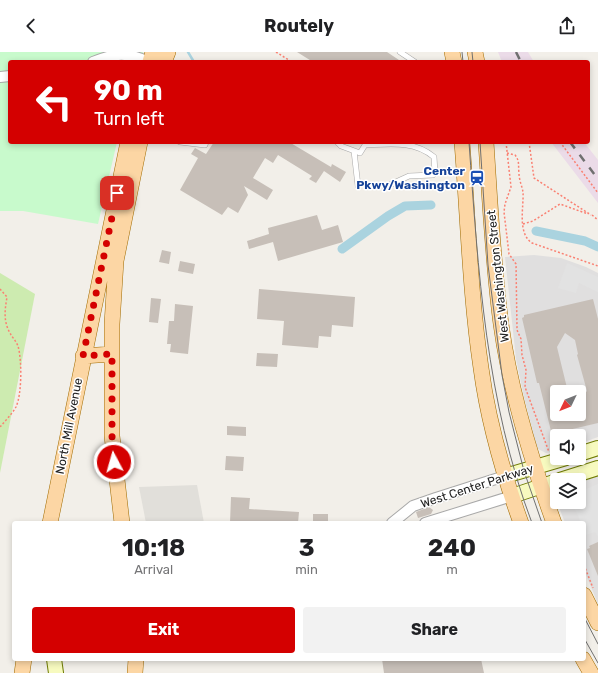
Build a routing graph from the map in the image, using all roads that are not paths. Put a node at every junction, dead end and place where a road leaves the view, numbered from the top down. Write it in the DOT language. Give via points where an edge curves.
graph roads {
  1 [pos="400,52"];
  2 [pos="99,60"];
  3 [pos="145,60"];
  4 [pos="412,60"];
  5 [pos="128,144"];
  6 [pos="140,144"];
  7 [pos="339,144"];
  8 [pos="383,144"];
  9 [pos="404,144"];
  10 [pos="462,144"];
  11 [pos="486,144"];
  12 [pos="354,151"];
  13 [pos="358,186"];
  14 [pos="385,187"];
  15 [pos="112,354"];
  16 [pos="83,356"];
  17 [pos="598,448"];
  18 [pos="586,452"];
  19 [pos="550,463"];
  20 [pos="535,467"];
  21 [pos="598,468"];
  22 [pos="582,473"];
  23 [pos="505,476"];
  24 [pos="550,483"];
  25 [pos="541,486"];
  26 [pos="512,496"];
  27 [pos="50,521"];
  28 [pos="122,521"];
  29 [pos="394,521"];
  30 [pos="431,521"];
  31 [pos="520,521"];
  32 [pos="553,521"];
  33 [pos="590,593"];
  34 [pos="598,623"];
  35 [pos="24,661"];
  36 [pos="54,661"];
  37 [pos="584,661"];
  38 [pos="22,673"];
  39 [pos="56,673"];
  40 [pos="592,673"];
  1 -- 4 [label="lane"];
  2 -- 3 [label="street" via="122,54"];
  5 -- 16 [label="main road, North Mill Avenue"];
  6 -- 15 [label="main road" via="116,261"];
  7 -- 12 [label="lane"];
  8 -- 12 [label="lane" via="365,145 360,153"];
  9 -- 14 [label="lane" via="434,157 435,173 409,176"];
  10 -- 23 [label="main road, West Washington Street" via="481,369 493,432"];
  11 -- 20 [label="main road, West Washington Street" via="501,324 514,390"];
  12 -- 13 [label="lane"];
  15 -- 16 [label="main road"];
  15 -- 28 [label="main road" via="112,436"];
  16 -- 27 [label="main road, North Mill Avenue"];
  17 -- 18 [label="street"];
  19 -- 20 [label="street, West Center Parkway"];
  20 -- 23 [label="street, West Center Parkway"];
  20 -- 25 [label="main road, West Washington Street"];
  21 -- 22 [label="street"];
  23 -- 26 [label="main road, West Washington Street"];
  23 -- 29 [label="street, West Center Parkway" via="413,506"];
  24 -- 25 [label="street, West Center Parkway"];
  25 -- 26 [label="street, West Center Parkway"];
  25 -- 32 [label="main road, West Washington Street"];
  26 -- 30 [label="street, West Center Parkway"];
  26 -- 31 [label="main road, West Washington Street"];
  33 -- 34 [label="main road"];
  35 -- 38 [label="main road"];
  36 -- 39 [label="street"];
  37 -- 40 [label="main road"];
}
